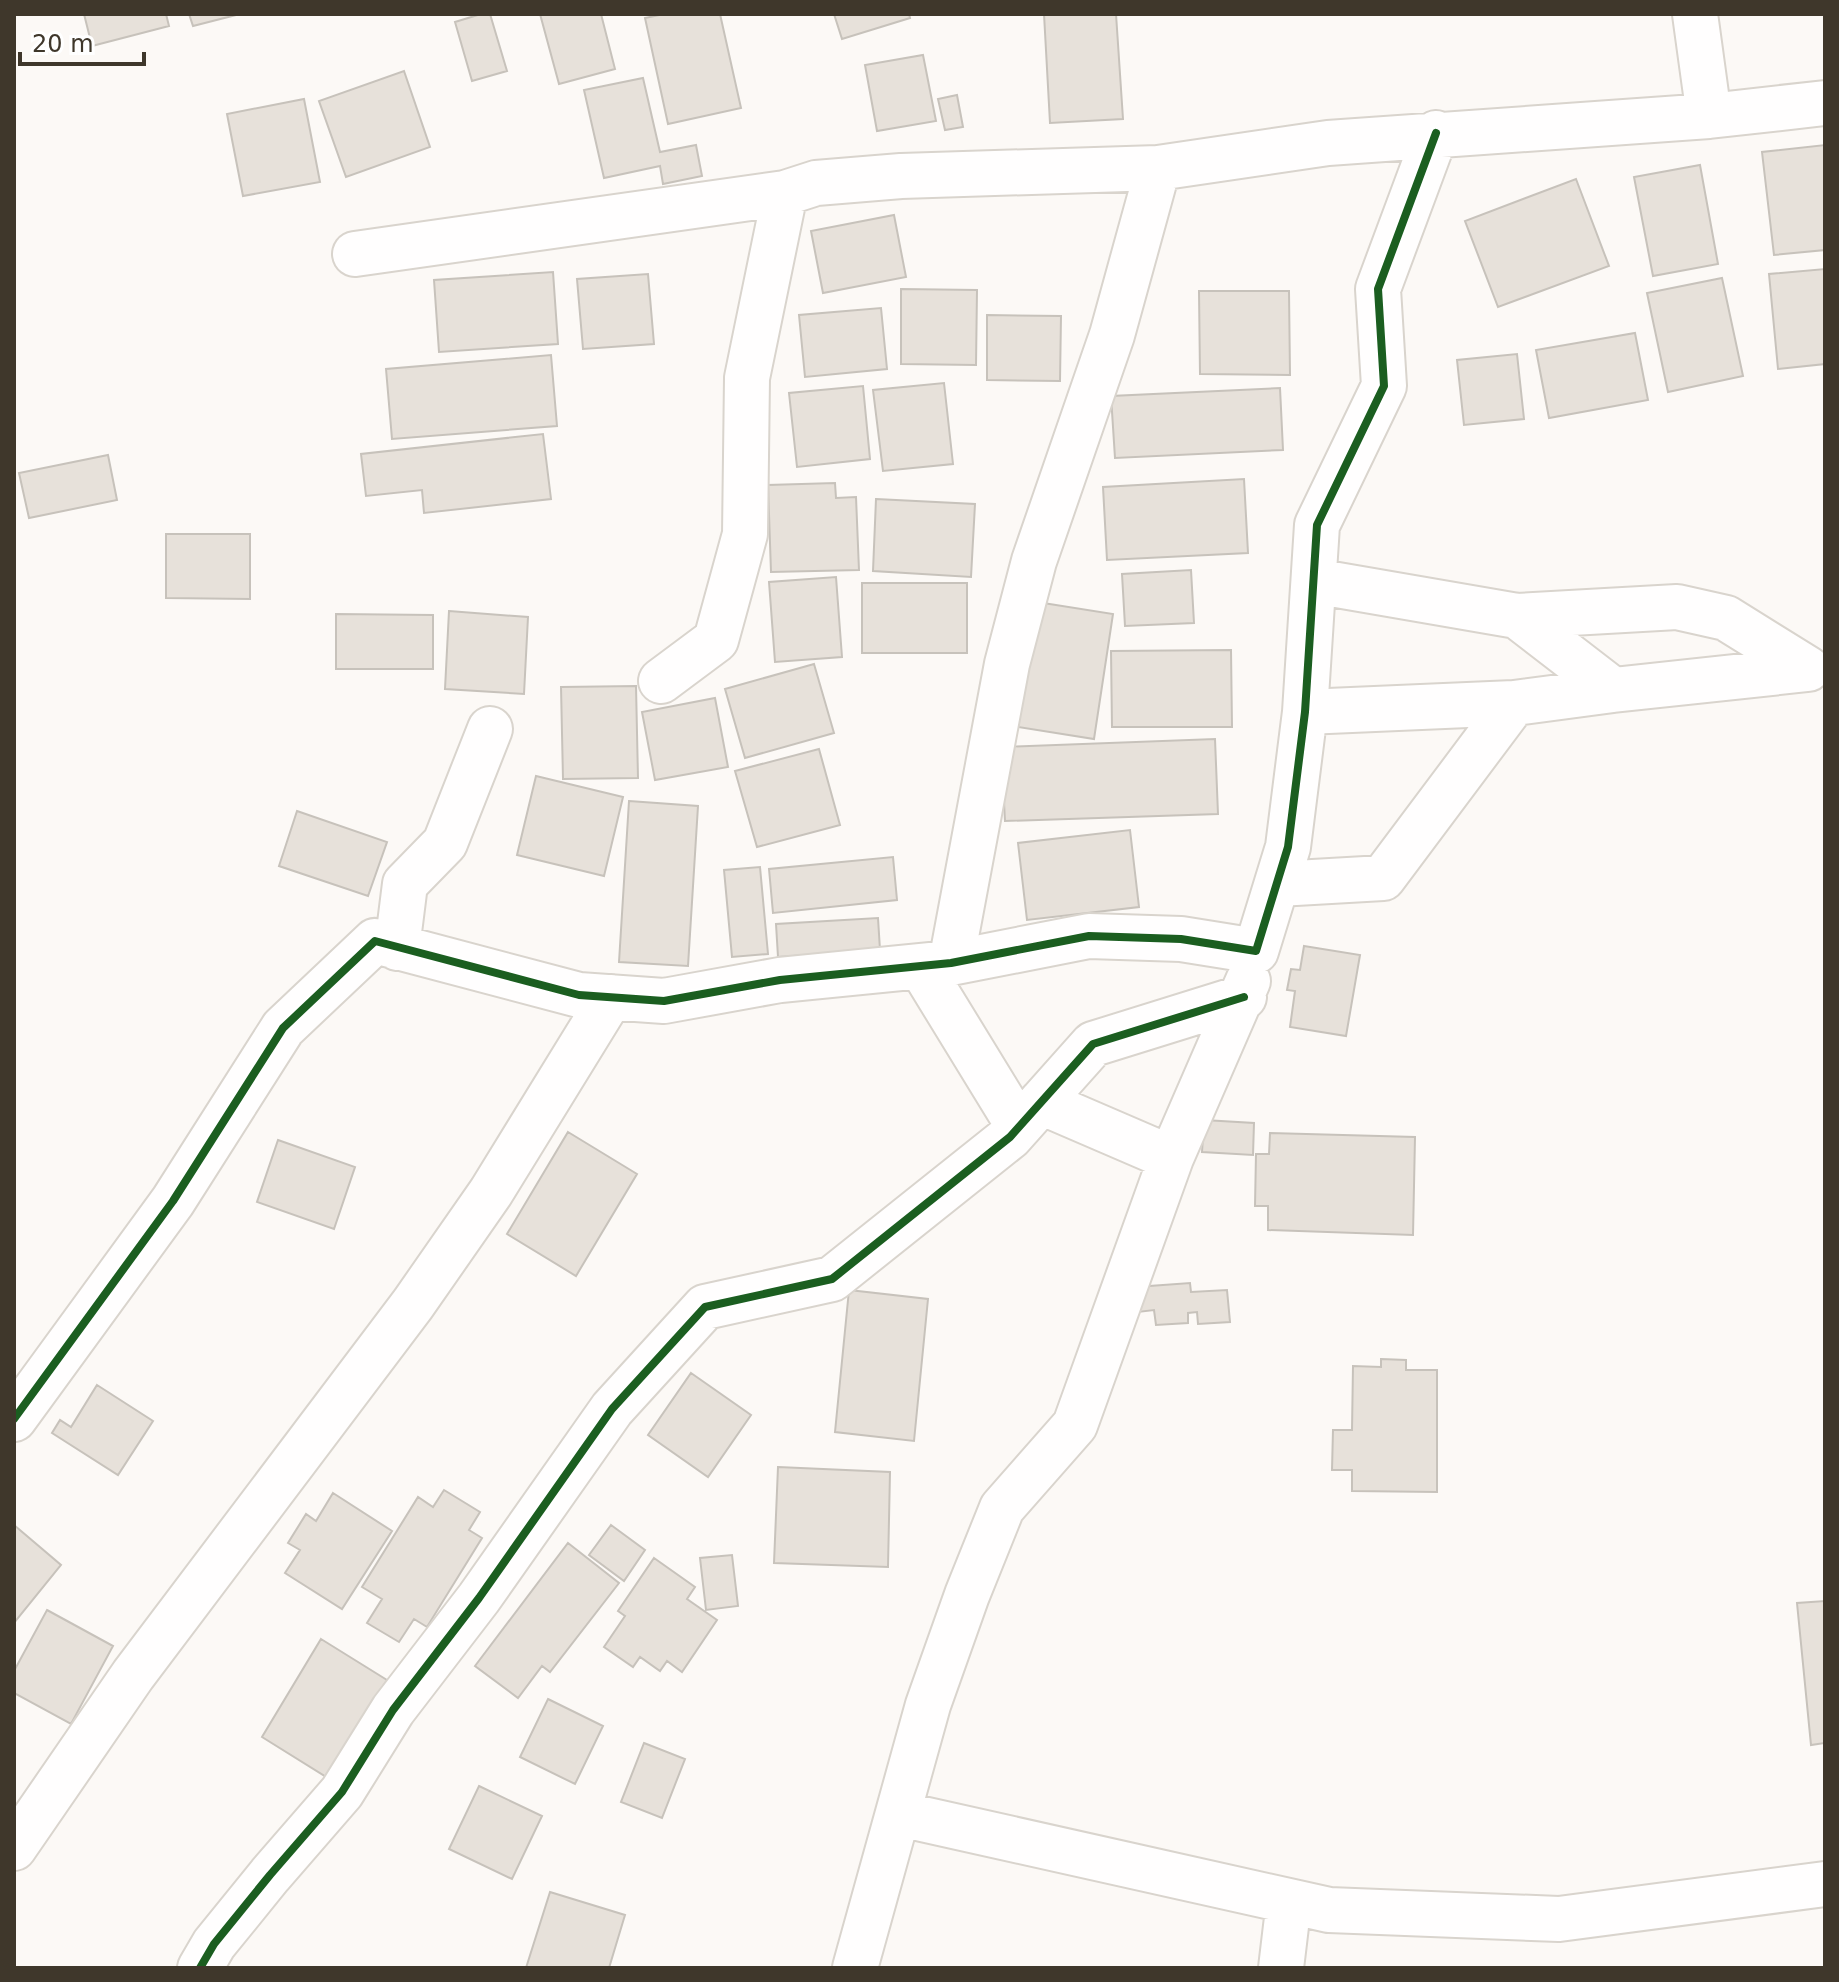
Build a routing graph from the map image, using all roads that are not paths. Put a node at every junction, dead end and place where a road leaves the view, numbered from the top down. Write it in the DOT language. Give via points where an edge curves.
graph roads {
  1 [pos="1695,14"];
  2 [pos="1825,103"];
  3 [pos="1709,116"];
  4 [pos="1436,133"];
  5 [pos="1158,168"];
  6 [pos="785,193"];
  7 [pos="355,254"];
  8 [pos="1314,581"];
  9 [pos="1517,616"];
  10 [pos="1817,668"];
  11 [pos="661,681"];
  12 [pos="1613,690"];
  13 [pos="1514,703"];
  14 [pos="1305,712"];
  15 [pos="490,729"];
  16 [pos="1278,884"];
  17 [pos="397,948"];
  18 [pos="1256,951"];
  19 [pos="936,965"];
  20 [pos="611,997"];
  21 [pos="1244,997"];
  22 [pos="1030,1114"];
  23 [pos="1171,1158"];
  24 [pos="14,1419"];
  25 [pos="900,1814"];
  26 [pos="14,1848"];
  27 [pos="1825,1884"];
  28 [pos="1289,1901"];
  29 [pos="200,1968"];
  30 [pos="855,1968"];
  31 [pos="1281,1968"];
  1 -- 3 [label="street"];
  2 -- 3 [label="street"];
  3 -- 4 [label="street"];
  4 -- 5 [label="street"];
  4 -- 8 [label="street" via="1378,289 1384,386 1317,525"];
  5 -- 6 [label="street" via="901,176 816,183"];
  5 -- 19 [label="street" via="1112,335 1034,561"];
  6 -- 7 [label="street"];
  6 -- 11 [label="street" via="747,378 745,534 716,640"];
  8 -- 9 [label="street"];
  8 -- 14 [label="street"];
  9 -- 10 [label="street" via="1677,607 1726,618"];
  9 -- 12 [label="street"];
  10 -- 12 [label="street"];
  12 -- 13 [label="street"];
  13 -- 14 [label="street"];
  13 -- 16 [label="street" via="1383,878"];
  14 -- 16 [label="street" via="1288,847"];
  15 -- 17 [label="street" via="445,843 405,884"];
  16 -- 18 [label="street"];
  17 -- 20 [label="street" via="579,995"];
  17 -- 24 [label="street" via="375,941 283,1028 173,1201"];
  18 -- 19 [label="street" via="1181,939 1089,936"];
  18 -- 21 [label="street"];
  19 -- 20 [label="street" via="780,980 664,1001"];
  19 -- 22 [label="street"];
  20 -- 26 [label="street" via="491,1192 413,1304 133,1675"];
  21 -- 22 [label="street" via="1093,1044"];
  21 -- 23 [label="street"];
  22 -- 23 [label="street"];
  22 -- 29 [label="street" via="832,1279 705,1307 656,1356 577,1455 479,1598 393,1710 342,1792 214,1944"];
  23 -- 25 [label="street" via="1075,1425 1002,1508 928,1705"];
  25 -- 28 [label="street"];
  25 -- 30 [label="street"];
  27 -- 28 [label="street" via="1559,1919 1329,1910"];
  28 -- 31 [label="street"];
}
